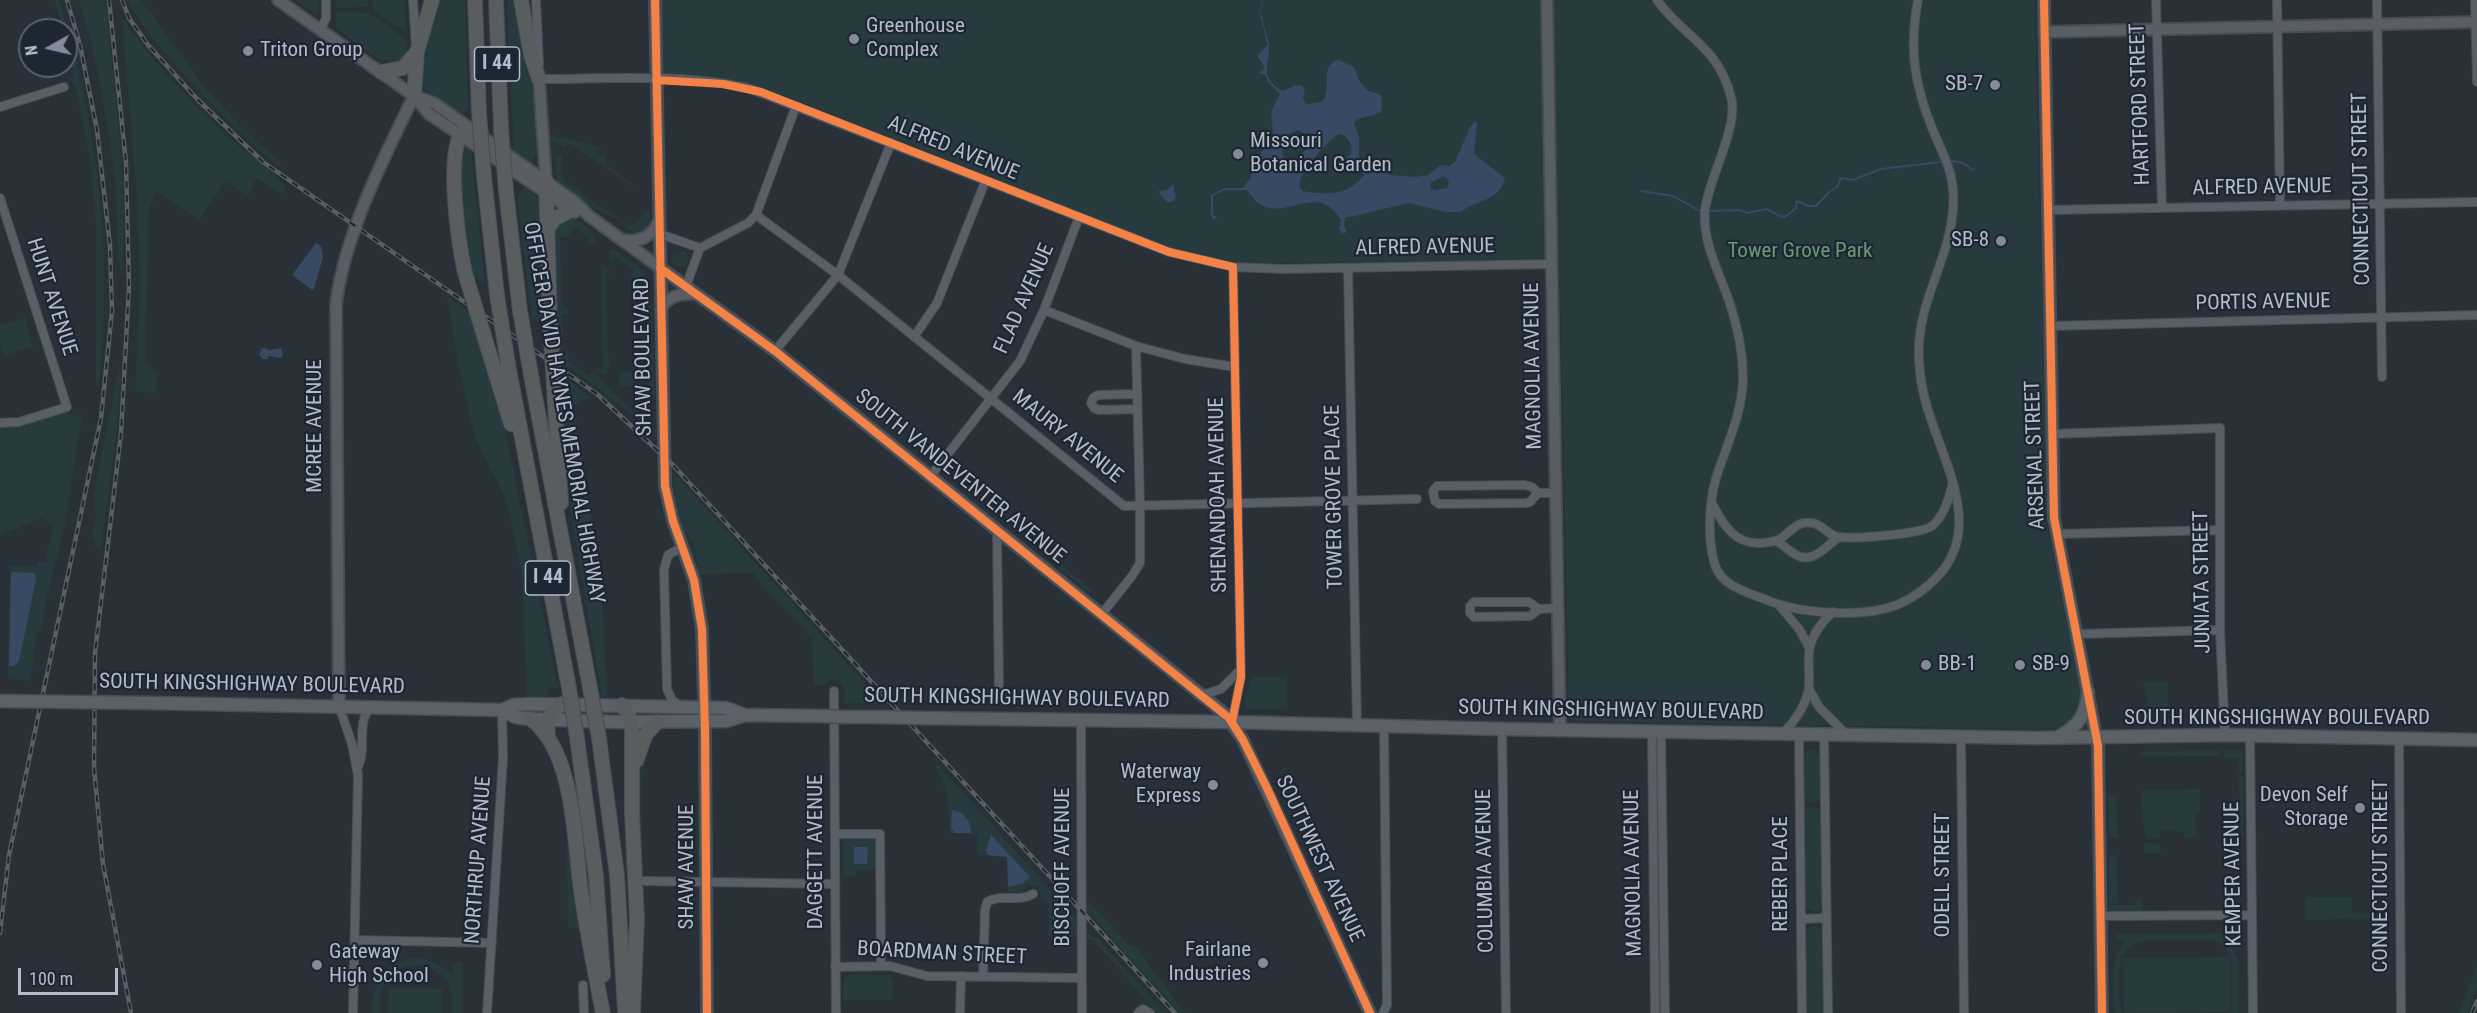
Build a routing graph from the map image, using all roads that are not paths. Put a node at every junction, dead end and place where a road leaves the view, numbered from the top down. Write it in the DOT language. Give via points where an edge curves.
graph roads {
  1 [pos="278,0"];
  2 [pos="326,0"];
  3 [pos="413,0"];
  4 [pos="432,0"];
  5 [pos="475,0"];
  6 [pos="496,0"];
  7 [pos="521,0"];
  8 [pos="536,0"];
  9 [pos="655,0"];
  10 [pos="1547,0"];
  11 [pos="1657,0"];
  12 [pos="1918,0"];
  13 [pos="2044,0"];
  14 [pos="2156,0"];
  15 [pos="2277,0"];
  16 [pos="2377,0"];
  17 [pos="2475,0"];
  18 [pos="2476,22"];
  19 [pos="2377,24"];
  20 [pos="2277,27"];
  21 [pos="321,29"];
  22 [pos="2157,29"];
  23 [pos="2044,32"];
  24 [pos="417,52"];
  25 [pos="381,72"];
  26 [pos="539,79"];
  27 [pos="656,80"];
  28 [pos="2477,82"];
  29 [pos="64,87"];
  30 [pos="414,96"];
  31 [pos="796,106"];
  32 [pos="0,107"];
  33 [pos="466,132"];
  34 [pos="891,143"];
  35 [pos="544,155"];
  36 [pos="509,169"];
  37 [pos="527,169"];
  38 [pos="985,182"];
  39 [pos="546,188"];
  40 [pos="0,198"];
  41 [pos="2477,202"];
  42 [pos="2380,204"];
  43 [pos="2280,205"];
  44 [pos="2162,208"];
  45 [pos="571,210"];
  46 [pos="2048,210"];
  47 [pos="756,215"];
  48 [pos="589,216"];
  49 [pos="1079,217"];
  50 [pos="659,221"];
  51 [pos="547,230"];
  52 [pos="660,234"];
  53 [pos="623,240"];
  54 [pos="700,248"];
  55 [pos="1552,264"];
  56 [pos="1233,267"];
  57 [pos="660,268"];
  58 [pos="1348,268"];
  59 [pos="838,275"];
  60 [pos="686,286"];
  61 [pos="697,294"];
  62 [pos="661,309"];
  63 [pos="1044,310"];
  64 [pos="2477,315"];
  65 [pos="2382,318"];
  66 [pos="2050,326"];
  67 [pos="914,337"];
  68 [pos="1136,346"];
  69 [pos="775,351"];
  70 [pos="1235,367"];
  71 [pos="2382,377"];
  72 [pos="1137,394"];
  73 [pos="992,399"];
  74 [pos="1137,409"];
  75 [pos="0,423"];
  76 [pos="2053,434"];
  77 [pos="527,468"];
  78 [pos="930,477"];
  79 [pos="1953,482"];
  80 [pos="1538,493"];
  81 [pos="1556,493"];
  82 [pos="1417,499"];
  83 [pos="1353,501"];
  84 [pos="1712,501"];
  85 [pos="1238,504"];
  86 [pos="1140,506"];
  87 [pos="2219,530"];
  88 [pos="997,531"];
  89 [pos="560,532"];
  90 [pos="2056,534"];
  91 [pos="1838,537"];
  92 [pos="1776,541"];
  93 [pos="682,548"];
  94 [pos="1779,605"];
  95 [pos="1558,608"];
  96 [pos="1539,609"];
  97 [pos="1833,612"];
  98 [pos="1101,615"];
  99 [pos="2220,630"];
  100 [pos="2077,634"];
  101 [pos="1809,647"];
  102 [pos="1241,669"];
  103 [pos="1809,689"];
  104 [pos="667,690"];
  105 [pos="834,691"];
  106 [pos="2088,692"];
  107 [pos="999,693"];
  108 [pos="1202,695"];
  109 [pos="0,700"];
  110 [pos="562,704"];
  111 [pos="622,705"];
  112 [pos="339,706"];
  113 [pos="364,706"];
  114 [pos="649,706"];
  115 [pos="682,707"];
  116 [pos="704,707"];
  117 [pos="502,710"];
  118 [pos="745,715"];
  119 [pos="531,720"];
  120 [pos="1081,720"];
  121 [pos="344,721"];
  122 [pos="548,721"];
  123 [pos="705,721"];
  124 [pos="631,722"];
  125 [pos="657,722"];
  126 [pos="1232,722"];
  127 [pos="1358,726"];
  128 [pos="1384,727"];
  129 [pos="1502,729"];
  130 [pos="1560,731"];
  131 [pos="1656,732"];
  132 [pos="1782,734"];
  133 [pos="1799,734"];
  134 [pos="1824,734"];
  135 [pos="1847,735"];
  136 [pos="2225,735"];
  137 [pos="548,736"];
  138 [pos="2250,736"];
  139 [pos="1961,737"];
  140 [pos="2097,738"];
  141 [pos="2399,738"];
  142 [pos="2056,739"];
  143 [pos="2477,740"];
  144 [pos="357,768"];
  145 [pos="631,774"];
  146 [pos="835,834"];
  147 [pos="645,882"];
  148 [pos="706,882"];
  149 [pos="835,884"];
  150 [pos="1032,894"];
  151 [pos="2252,915"];
  152 [pos="2101,916"];
  153 [pos="1826,918"];
  154 [pos="1801,919"];
  155 [pos="1654,923"];
  156 [pos="1664,923"];
  157 [pos="355,940"];
  158 [pos="492,943"];
  159 [pos="881,966"];
  160 [pos="836,967"];
  161 [pos="961,976"];
  162 [pos="983,977"];
  163 [pos="1082,978"];
  164 [pos="583,985"];
  165 [pos="353,1013"];
  166 [pos="487,1013"];
  167 [pos="584,1013"];
  168 [pos="604,1013"];
  169 [pos="625,1013"];
  170 [pos="633,1013"];
  171 [pos="707,1013"];
  172 [pos="836,1013"];
  173 [pos="960,1013"];
  174 [pos="1082,1013"];
  175 [pos="1137,1013"];
  176 [pos="1150,1013"];
  177 [pos="1370,1013"];
  178 [pos="1383,1013"];
  179 [pos="1506,1013"];
  180 [pos="1655,1013"];
  181 [pos="1665,1013"];
  182 [pos="1802,1013"];
  183 [pos="1828,1013"];
  184 [pos="1964,1013"];
  185 [pos="2102,1013"];
  186 [pos="2253,1013"];
  187 [pos="2401,1013"];
  1 -- 21 [label="main road, SOUTH VANDEVENTER AVENUE"];
  2 -- 21 [label="street" via="327,16"];
  3 -- 24 [label="street"];
  4 -- 24 [label="highway"];
  5 -- 77 [label="highway, OFFICER DAVID HAYNES MEMORIAL HIGHWAY / I 44, bridge" via="479,113 497,295"];
  6 -- 89 [label="highway, OFFICER DAVID HAYNES MEMORIAL HIGHWAY / I 44, bridge" via="501,129 520,311"];
  7 -- 26 [label="highway"];
  8 -- 26 [label="street"];
  9 -- 27 [label="main road, SHAW BOULEVARD"];
  10 -- 55 [label="main road, MAGNOLIA AVENUE"];
  11 -- 84 [label="street" via="1708,50 1725,80 1732,103 1731,121 1707,201 1705,221 1713,258 1739,333 1743,389"];
  12 -- 79 [label="street" via="1913,40 1915,76 1953,191 1949,234 1919,326 1919,357 1926,404"];
  13 -- 23 [label="main road, ARSENAL STREET"];
  14 -- 22 [label="street, HARTFORD STREET"];
  15 -- 20 [label="street"];
  16 -- 19 [label="street, CONNECTICUT STREET"];
  17 -- 18 [label="street"];
  18 -- 19 [label="main road"];
  18 -- 28 [label="street"];
  19 -- 20 [label="main road"];
  19 -- 42 [label="street, CONNECTICUT STREET"];
  20 -- 22 [label="main road"];
  20 -- 43 [label="street"];
  21 -- 25 [label="main road, SOUTH VANDEVENTER AVENUE"];
  22 -- 23 [label="main road"];
  22 -- 44 [label="street, HARTFORD STREET"];
  23 -- 46 [label="main road, ARSENAL STREET"];
  24 -- 25 [label="highway" via="404,68"];
  24 -- 30 [label="highway"];
  25 -- 30 [label="main road, SOUTH VANDEVENTER AVENUE"];
  26 -- 27 [label="street, ALFRED AVENUE"];
  26 -- 35 [label="main road"];
  27 -- 31 [label="street, ALFRED AVENUE" via="737,86"];
  27 -- 50 [label="main road, SHAW BOULEVARD"];
  29 -- 32 [label="street"];
  30 -- 33 [label="main road, SOUTH VANDEVENTER AVENUE" via="434,103"];
  30 -- 112 [label="main road, MCREE AVENUE" via="349,248 336,305"];
  31 -- 34 [label="street, ALFRED AVENUE"];
  31 -- 47 [label="street"];
  33 -- 36 [label="main road, SOUTH VANDEVENTER AVENUE"];
  33 -- 37 [label="main road, SOUTH VANDEVENTER AVENUE"];
  33 -- 77 [label="highway, bridge" via="457,144 457,230 465,273"];
  34 -- 38 [label="street, ALFRED AVENUE"];
  34 -- 59 [label="street"];
  35 -- 37 [label="main road"];
  35 -- 39 [label="main road"];
  36 -- 37 [label="main road"];
  36 -- 39 [label="main road, SOUTH VANDEVENTER AVENUE"];
  37 -- 39 [label="main road, SOUTH VANDEVENTER AVENUE"];
  38 -- 49 [label="street, ALFRED AVENUE"];
  38 -- 67 [label="street" via="937,303"];
  39 -- 45 [label="main road, SOUTH VANDEVENTER AVENUE"];
  39 -- 48 [label="main road, SOUTH VANDEVENTER AVENUE" via="575,202"];
  39 -- 51 [label="highway"];
  40 -- 75 [label="street, HUNT AVENUE" via="67,407 19,422"];
  41 -- 42 [label="street, ALFRED AVENUE"];
  42 -- 43 [label="street, ALFRED AVENUE"];
  42 -- 65 [label="street, CONNECTICUT STREET"];
  43 -- 44 [label="street, ALFRED AVENUE"];
  44 -- 46 [label="street, ALFRED AVENUE"];
  45 -- 48 [label="main road, SOUTH VANDEVENTER AVENUE"];
  45 -- 51 [label="highway" via="554,219"];
  46 -- 66 [label="main road, ARSENAL STREET"];
  47 -- 54 [label="street"];
  47 -- 59 [label="street, MAURY AVENUE"];
  48 -- 53 [label="main road, SOUTH VANDEVENTER AVENUE"];
  49 -- 56 [label="street, ALFRED AVENUE" via="1183,256"];
  49 -- 63 [label="street, FLAD AVENUE"];
  50 -- 52 [label="main road, SHAW BOULEVARD"];
  50 -- 53 [label="main road" via="647,237"];
  51 -- 89 [label="highway, bridge" via="562,499"];
  52 -- 54 [label="street"];
  52 -- 57 [label="main road, SHAW BOULEVARD"];
  53 -- 57 [label="main road, SOUTH VANDEVENTER AVENUE"];
  54 -- 60 [label="street"];
  55 -- 58 [label="street, ALFRED AVENUE"];
  55 -- 81 [label="main road, MAGNOLIA AVENUE"];
  56 -- 58 [label="street, ALFRED AVENUE"];
  56 -- 70 [label="street, SHENANDOAH AVENUE"];
  57 -- 60 [label="main road, SOUTH VANDEVENTER AVENUE"];
  57 -- 62 [label="main road, SHAW BOULEVARD"];
  58 -- 83 [label="street, TOWER GROVE PLACE"];
  59 -- 67 [label="street, MAURY AVENUE"];
  59 -- 69 [label="street"];
  60 -- 61 [label="main road, SOUTH VANDEVENTER AVENUE"];
  61 -- 62 [label="main road" via="674,296"];
  61 -- 69 [label="main road, SOUTH VANDEVENTER AVENUE"];
  62 -- 93 [label="main road, SHAW BOULEVARD" via="665,486"];
  63 -- 68 [label="street"];
  63 -- 73 [label="street, FLAD AVENUE" via="1020,361"];
  64 -- 65 [label="street, PORTIS AVENUE"];
  65 -- 66 [label="street, PORTIS AVENUE"];
  65 -- 71 [label="street, CONNECTICUT STREET"];
  66 -- 76 [label="main road, ARSENAL STREET"];
  67 -- 73 [label="street, MAURY AVENUE"];
  68 -- 70 [label="street"];
  68 -- 72 [label="street"];
  69 -- 78 [label="main road, SOUTH VANDEVENTER AVENUE"];
  70 -- 85 [label="street, SHENANDOAH AVENUE"];
  72 -- 74 [label="street"];
  72 -- 74 [label="street" via="1098,395 1091,403 1099,410"];
  73 -- 78 [label="street, FLAD AVENUE"];
  73 -- 86 [label="street, MAURY AVENUE" via="1124,506"];
  74 -- 86 [label="street"];
  76 -- 87 [label="street, JUNIATA STREET" via="2220,429"];
  76 -- 90 [label="main road, ARSENAL STREET"];
  77 -- 168 [label="highway, OFFICER DAVID HAYNES MEMORIAL HIGHWAY / I 44, bridge" via="578,738 596,876"];
  78 -- 88 [label="main road, SOUTH VANDEVENTER AVENUE"];
  79 -- 91 [label="street" via="1946,505 1931,526 1910,533"];
  79 -- 97 [label="street" via="1958,537 1940,574 1926,588 1899,604"];
  80 -- 80 [label="street" via="1525,485 1437,486 1433,492 1439,504 1526,503"];
  80 -- 81 [label="street"];
  81 -- 95 [label="main road, MAGNOLIA AVENUE"];
  82 -- 83 [label="street, MAURY AVENUE"];
  83 -- 85 [label="street, MAURY AVENUE"];
  83 -- 127 [label="street, TOWER GROVE PLACE"];
  84 -- 92 [label="street" via="1724,525 1739,539 1749,543"];
  84 -- 94 [label="street" via="1712,540 1718,571 1733,585"];
  85 -- 86 [label="street, MAURY AVENUE"];
  85 -- 102 [label="street, SHENANDOAH AVENUE"];
  86 -- 98 [label="street" via="1138,567"];
  87 -- 90 [label="street"];
  87 -- 99 [label="street, JUNIATA STREET"];
  88 -- 98 [label="main road, SOUTH VANDEVENTER AVENUE"];
  88 -- 107 [label="street"];
  89 -- 169 [label="highway, OFFICER DAVID HAYNES MEMORIAL HIGHWAY / I 44, bridge" via="599,738 617,875"];
  90 -- 100 [label="main road, ARSENAL STREET"];
  91 -- 92 [label="street" via="1816,524 1805,523"];
  91 -- 92 [label="street" via="1819,554 1807,557"];
  93 -- 104 [label="street" via="668,555 665,565"];
  93 -- 116 [label="main road, SHAW BOULEVARD" via="701,616"];
  94 -- 97 [label="street"];
  94 -- 101 [label="street"];
  95 -- 96 [label="street"];
  95 -- 130 [label="main road, MAGNOLIA AVENUE"];
  96 -- 96 [label="street" via="1529,602 1474,602 1469,609 1474,617 1530,616"];
  97 -- 101 [label="street" via="1818,628"];
  98 -- 108 [label="main road, SOUTH VANDEVENTER AVENUE"];
  99 -- 100 [label="street"];
  99 -- 136 [label="street, JUNIATA STREET"];
  100 -- 106 [label="main road, ARSENAL STREET"];
  101 -- 103 [label="street"];
  102 -- 108 [label="street" via="1221,689"];
  102 -- 126 [label="street, SHENANDOAH AVENUE"];
  103 -- 132 [label="street" via="1794,720"];
  103 -- 135 [label="street" via="1819,707"];
  104 -- 114 [label="street"];
  104 -- 115 [label="street"];
  105 -- 146 [label="street, DAGGETT AVENUE"];
  106 -- 140 [label="main road, ARSENAL STREET"];
  106 -- 142 [label="main road" via="2080,721"];
  108 -- 126 [label="main road, SOUTH VANDEVENTER AVENUE"];
  109 -- 112 [label="main road, SOUTH KINGSHIGHWAY BOULEVARD, bridge"];
  110 -- 111 [label="main road, SOUTH KINGSHIGHWAY BOULEVARD"];
  110 -- 117 [label="main road, SOUTH KINGSHIGHWAY BOULEVARD" via="520,704"];
  110 -- 122 [label="highway"];
  111 -- 114 [label="main road, SOUTH KINGSHIGHWAY BOULEVARD"];
  111 -- 124 [label="highway"];
  112 -- 113 [label="main road, SOUTH KINGSHIGHWAY BOULEVARD"];
  112 -- 121 [label="street, MCREE AVENUE"];
  113 -- 117 [label="main road, SOUTH KINGSHIGHWAY BOULEVARD"];
  113 -- 121 [label="street"];
  113 -- 144 [label="street, MCREE AVENUE"];
  114 -- 115 [label="main road, SOUTH KINGSHIGHWAY BOULEVARD"];
  115 -- 116 [label="main road, SOUTH KINGSHIGHWAY BOULEVARD"];
  116 -- 118 [label="main road, SOUTH KINGSHIGHWAY BOULEVARD" via="726,708"];
  116 -- 123 [label="main road, SHAW AVENUE"];
  117 -- 119 [label="main road, SOUTH KINGSHIGHWAY BOULEVARD"];
  117 -- 158 [label="street, NORTHRUP AVENUE" via="503,758"];
  118 -- 120 [label="main road, SOUTH KINGSHIGHWAY BOULEVARD, bridge"];
  118 -- 123 [label="main road, SOUTH KINGSHIGHWAY BOULEVARD" via="732,720"];
  119 -- 122 [label="main road, SOUTH KINGSHIGHWAY BOULEVARD"];
  119 -- 137 [label="highway"];
  120 -- 126 [label="main road, SOUTH KINGSHIGHWAY BOULEVARD"];
  120 -- 163 [label="street, BISCHOFF AVENUE"];
  121 -- 144 [label="street, MCREE AVENUE"];
  122 -- 124 [label="main road, SOUTH KINGSHIGHWAY BOULEVARD"];
  122 -- 137 [label="highway"];
  123 -- 125 [label="main road, SOUTH KINGSHIGHWAY BOULEVARD"];
  123 -- 148 [label="main road, SHAW AVENUE"];
  124 -- 125 [label="main road, SOUTH KINGSHIGHWAY BOULEVARD"];
  124 -- 145 [label="highway"];
  125 -- 145 [label="highway" via="646,734"];
  126 -- 127 [label="main road, SOUTH KINGSHIGHWAY BOULEVARD"];
  126 -- 177 [label="main road, SOUTHWEST AVENUE"];
  127 -- 128 [label="main road, SOUTH KINGSHIGHWAY BOULEVARD"];
  128 -- 129 [label="main road, SOUTH KINGSHIGHWAY BOULEVARD"];
  128 -- 178 [label="street" via="1388,1005"];
  129 -- 130 [label="main road, SOUTH KINGSHIGHWAY BOULEVARD"];
  129 -- 179 [label="street, COLUMBIA AVENUE"];
  130 -- 131 [label="main road, SOUTH KINGSHIGHWAY BOULEVARD"];
  131 -- 132 [label="main road, SOUTH KINGSHIGHWAY BOULEVARD"];
  131 -- 155 [label="street, MAGNOLIA AVENUE"];
  131 -- 156 [label="street, MAGNOLIA AVENUE"];
  132 -- 133 [label="main road, SOUTH KINGSHIGHWAY BOULEVARD"];
  133 -- 134 [label="main road, SOUTH KINGSHIGHWAY BOULEVARD"];
  133 -- 154 [label="street, REBER PLACE"];
  134 -- 135 [label="main road, SOUTH KINGSHIGHWAY BOULEVARD"];
  134 -- 153 [label="street, REBER PLACE"];
  135 -- 139 [label="main road, SOUTH KINGSHIGHWAY BOULEVARD"];
  136 -- 138 [label="main road, SOUTH KINGSHIGHWAY BOULEVARD"];
  136 -- 140 [label="main road, SOUTH KINGSHIGHWAY BOULEVARD"];
  137 -- 168 [label="highway" via="570,804 581,892"];
  138 -- 141 [label="main road, SOUTH KINGSHIGHWAY BOULEVARD"];
  138 -- 151 [label="street, KEMPER AVENUE"];
  139 -- 142 [label="main road, SOUTH KINGSHIGHWAY BOULEVARD"];
  139 -- 184 [label="street, ODELL STREET"];
  140 -- 142 [label="main road, SOUTH KINGSHIGHWAY BOULEVARD"];
  140 -- 152 [label="main road, ARSENAL STREET"];
  141 -- 143 [label="main road, SOUTH KINGSHIGHWAY BOULEVARD"];
  141 -- 187 [label="street, CONNECTICUT STREET"];
  144 -- 157 [label="street, MCREE AVENUE"];
  145 -- 170 [label="highway" via="637,919"];
  146 -- 149 [label="street, DAGGETT AVENUE"];
  146 -- 159 [label="street" via="880,834"];
  147 -- 148 [label="street"];
  148 -- 149 [label="street"];
  148 -- 171 [label="main road, SHAW AVENUE"];
  149 -- 160 [label="street, DAGGETT AVENUE"];
  150 -- 162 [label="street" via="1022,899 998,898 987,902"];
  151 -- 152 [label="street"];
  151 -- 186 [label="street, KEMPER AVENUE"];
  152 -- 185 [label="main road, ARSENAL STREET"];
  153 -- 154 [label="street"];
  153 -- 183 [label="street, REBER PLACE"];
  154 -- 182 [label="street, REBER PLACE"];
  155 -- 156 [label="street"];
  155 -- 180 [label="street, MAGNOLIA AVENUE"];
  156 -- 181 [label="street, MAGNOLIA AVENUE"];
  157 -- 158 [label="street"];
  157 -- 165 [label="street, MCREE AVENUE"];
  158 -- 166 [label="street, NORTHRUP AVENUE"];
  159 -- 160 [label="street, BOARDMAN STREET"];
  159 -- 161 [label="street, BOARDMAN STREET" via="919,975"];
  160 -- 172 [label="street, DAGGETT AVENUE"];
  161 -- 162 [label="street, BOARDMAN STREET"];
  161 -- 173 [label="street"];
  162 -- 163 [label="street, BOARDMAN STREET"];
  163 -- 174 [label="street, BISCHOFF AVENUE"];
  164 -- 167 [label="street"];
  175 -- 176 [label="street" via="1143,1009"];
}
